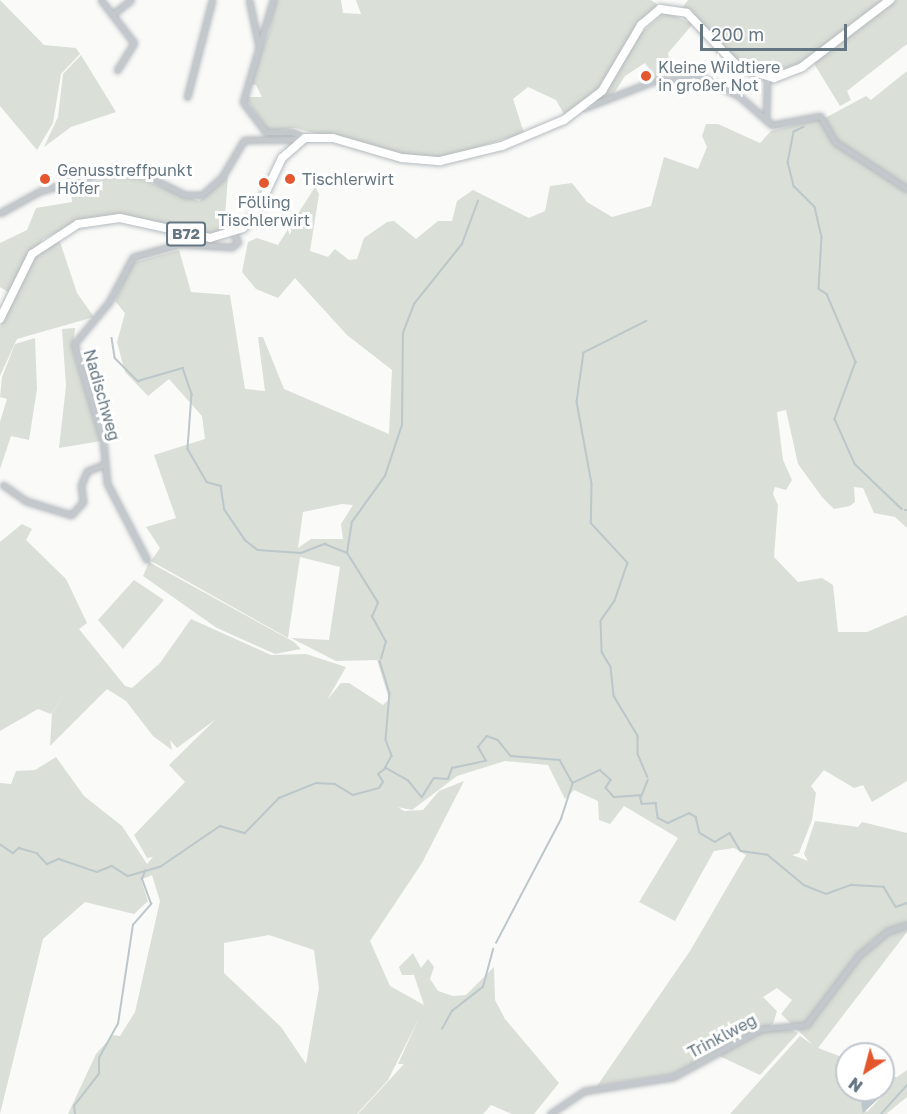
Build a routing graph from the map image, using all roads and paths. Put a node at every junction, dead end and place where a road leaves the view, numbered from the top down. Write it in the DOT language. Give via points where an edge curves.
graph roads {
  1 [pos="101,0"];
  2 [pos="131,0"];
  3 [pos="212,0"];
  4 [pos="249,0"];
  5 [pos="273,0"];
  6 [pos="890,0"];
  7 [pos="113,14"];
  8 [pos="260,48"];
  9 [pos="117,70"];
  10 [pos="767,78"];
  11 [pos="187,97"];
  12 [pos="584,108"];
  13 [pos="766,120"];
  14 [pos="305,138"];
  15 [pos="907,189"];
  16 [pos="0,213"];
  17 [pos="233,233"];
  18 [pos="0,319"];
  19 [pos="105,464"];
  20 [pos="3,484"];
  21 [pos="147,560"];
  22 [pos="907,925"];
  23 [pos="550,1114"];
  1 -- 7 [label="street"];
  2 -- 7 [label="street"];
  3 -- 11 [label="street"];
  4 -- 8 [label="street"];
  5 -- 8 [label="street"];
  6 -- 10 [label="main road" via="796,71"];
  7 -- 9 [label="street" via="134,45"];
  8 -- 14 [label="street" via="244,88 247,110 266,132 292,132"];
  10 -- 12 [label="main road" via="738,67 687,13 666,8 641,25 607,84"];
  10 -- 13 [label="street"];
  12 -- 13 [label="street" via="654,81 684,76 723,85"];
  12 -- 14 [label="main road" via="502,146 440,161 402,158 333,138"];
  13 -- 15 [label="street" via="781,126 820,116 835,142"];
  14 -- 16 [label="street" via="244,140 222,177 202,195 186,195 147,176 113,170 40,191"];
  14 -- 17 [label="main road" via="286,151 256,213"];
  17 -- 18 [label="main road, B72" via="210,238 120,218 78,224 32,254"];
  17 -- 19 [label="street, Nadischweg" via="238,242 232,248 180,244 133,257 109,302 77,339 74,351"];
  19 -- 20 [label="street, Nadischweg" via="87,471 81,484 83,502 71,515 26,501"];
  19 -- 21 [label="street, Nadischweg" via="107,483"];
  22 -- 23 [label="street, Trinklweg" via="888,931 859,955 806,1025 761,1029 673,1077 584,1091"];
}
